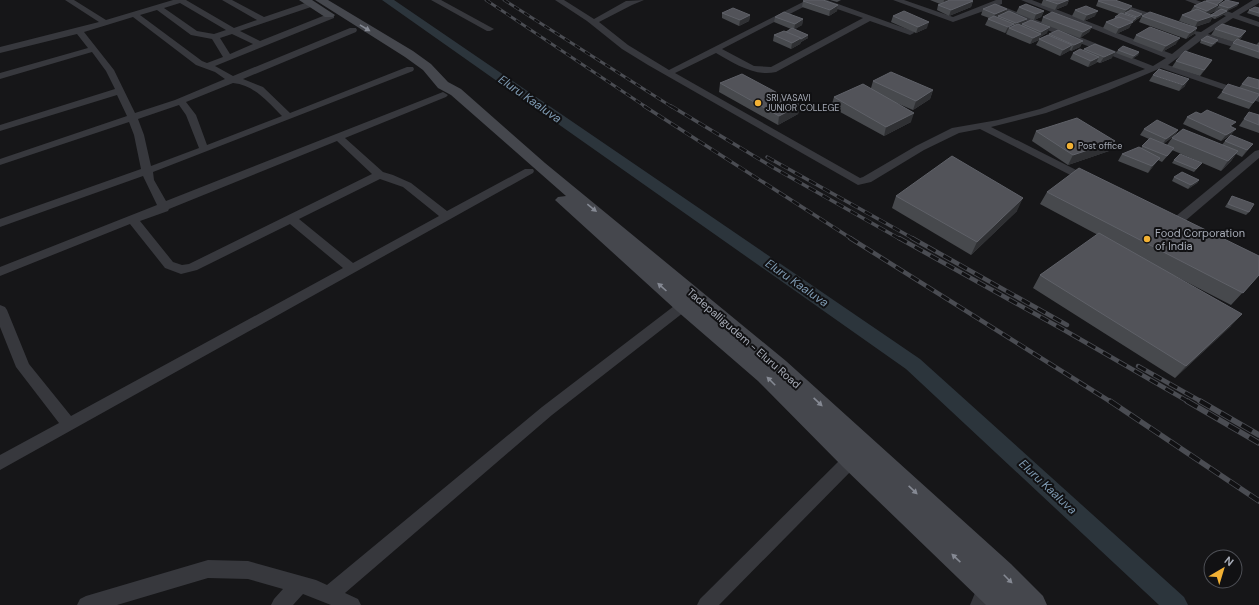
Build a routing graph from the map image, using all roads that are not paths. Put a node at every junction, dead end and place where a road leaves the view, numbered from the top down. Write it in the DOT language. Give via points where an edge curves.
graph roads {
  1 [pos="69,0"];
  2 [pos="181,0"];
  3 [pos="226,0"];
  4 [pos="435,0"];
  5 [pos="560,0"];
  6 [pos="640,0"];
  7 [pos="813,0"];
  8 [pos="821,0"];
  9 [pos="898,0"];
  10 [pos="1003,0"];
  11 [pos="1025,0"];
  12 [pos="1102,0"];
  13 [pos="1188,0"];
  14 [pos="1259,0"];
  15 [pos="312,1"];
  16 [pos="974,2"];
  17 [pos="989,6"];
  18 [pos="158,7"];
  19 [pos="135,15"];
  20 [pos="1234,15"];
  21 [pos="331,16"];
  22 [pos="870,18"];
  23 [pos="263,20"];
  24 [pos="594,22"];
  25 [pos="1166,22"];
  26 [pos="105,23"];
  27 [pos="1259,25"];
  28 [pos="490,28"];
  29 [pos="353,30"];
  30 [pos="1188,30"];
  31 [pos="79,31"];
  32 [pos="233,31"];
  33 [pos="910,33"];
  34 [pos="1202,34"];
  35 [pos="215,37"];
  36 [pos="261,45"];
  37 [pos="94,49"];
  38 [pos="0,50"];
  39 [pos="717,50"];
  40 [pos="1259,52"];
  41 [pos="228,58"];
  42 [pos="1173,58"];
  43 [pos="207,66"];
  44 [pos="1156,67"];
  45 [pos="410,69"];
  46 [pos="669,73"];
  47 [pos="0,76"];
  48 [pos="232,80"];
  49 [pos="440,84"];
  50 [pos="119,91"];
  51 [pos="1259,99"];
  52 [pos="181,101"];
  53 [pos="288,116"];
  54 [pos="133,118"];
  55 [pos="982,126"];
  56 [pos="0,128"];
  57 [pos="338,137"];
  58 [pos="204,149"];
  59 [pos="1259,153"];
  60 [pos="0,162"];
  61 [pos="147,171"];
  62 [pos="529,172"];
  63 [pos="379,176"];
  64 [pos="1098,186"];
  65 [pos="164,208"];
  66 [pos="446,216"];
  67 [pos="291,218"];
  68 [pos="133,220"];
  69 [pos="0,224"];
  70 [pos="1188,231"];
  71 [pos="352,269"];
  72 [pos="0,272"];
  73 [pos="683,306"];
  74 [pos="0,310"];
  75 [pos="69,425"];
  76 [pos="851,460"];
  77 [pos="0,463"];
  78 [pos="299,585"];
  79 [pos="986,587"];
  80 [pos="330,595"];
  81 [pos="86,605"];
  82 [pos="280,605"];
  83 [pos="352,605"];
  84 [pos="706,605"];
  85 [pos="979,605"];
  86 [pos="1004,605"];
  87 [pos="1034,605"];
  1 -- 26 [label="street"];
  2 -- 18 [label="street"];
  2 -- 32 [label="street"];
  3 -- 23 [label="street"];
  4 -- 28 [label="street"];
  5 -- 24 [label="street"];
  6 -- 24 [label="street" via="629,3"];
  7 -- 39 [label="street"];
  8 -- 22 [label="street"];
  9 -- 17 [label="street" via="953,20"];
  10 -- 17 [label="street"];
  11 -- 42 [label="street"];
  12 -- 25 [label="street"];
  13 -- 20 [label="street"];
  14 -- 20 [label="street"];
  15 -- 21 [label="main road, Tadepalligudem - Eluru Road"];
  15 -- 23 [label="street"];
  15 -- 49 [label="main road, Tadepalligudem - Eluru Road, one-way" via="409,54 427,67"];
  16 -- 17 [label="street"];
  17 -- 44 [label="street"];
  18 -- 19 [label="street"];
  18 -- 35 [label="street" via="194,33"];
  19 -- 26 [label="street"];
  19 -- 43 [label="street" via="199,63"];
  20 -- 27 [label="street"];
  20 -- 34 [label="street"];
  21 -- 29 [label="main road, Tadepalligudem - Eluru Road"];
  21 -- 36 [label="street"];
  22 -- 33 [label="street"];
  22 -- 39 [label="street" via="773,70 757,70"];
  23 -- 32 [label="street"];
  24 -- 46 [label="street" via="625,47"];
  26 -- 31 [label="street"];
  29 -- 45 [label="main road, Tadepalligudem - Eluru Road"];
  29 -- 48 [label="street"];
  30 -- 34 [label="street"];
  31 -- 37 [label="street"];
  31 -- 38 [label="street"];
  32 -- 35 [label="street"];
  32 -- 36 [label="street"];
  34 -- 40 [label="street"];
  34 -- 42 [label="street"];
  35 -- 41 [label="street"];
  36 -- 41 [label="street"];
  37 -- 47 [label="street"];
  37 -- 50 [label="street" via="110,70"];
  39 -- 46 [label="street"];
  41 -- 43 [label="street"];
  42 -- 44 [label="street"];
  43 -- 48 [label="street"];
  44 -- 51 [label="street"];
  44 -- 55 [label="street" via="1043,111"];
  45 -- 49 [label="main road, Tadepalligudem - Eluru Road"];
  45 -- 53 [label="street"];
  46 -- 55 [label="street" via="858,182 956,130"];
  48 -- 52 [label="street"];
  48 -- 53 [label="street" via="242,81 260,89"];
  49 -- 57 [label="street"];
  49 -- 62 [label="main road, Tadepalligudem - Eluru Road"];
  49 -- 87 [label="main road, Tadepalligudem - Eluru Road, one-way" via="456,92 540,166 779,366"];
  50 -- 54 [label="street"];
  50 -- 56 [label="street"];
  52 -- 54 [label="street"];
  52 -- 58 [label="street" via="191,115"];
  53 -- 58 [label="street"];
  54 -- 60 [label="street"];
  54 -- 61 [label="street"];
  55 -- 64 [label="street"];
  57 -- 63 [label="street"];
  57 -- 65 [label="street"];
  58 -- 61 [label="street"];
  59 -- 70 [label="street" via="1170,222"];
  61 -- 65 [label="street"];
  61 -- 69 [label="street"];
  62 -- 66 [label="street"];
  73 -- 62 [label="main road, Tadepalligudem - Eluru Road, one-way"];
  63 -- 66 [label="street" via="391,176 405,183"];
  63 -- 67 [label="street"];
  65 -- 68 [label="street"];
  66 -- 71 [label="street"];
  67 -- 68 [label="street" via="193,267 181,270 169,265"];
  67 -- 71 [label="street"];
  68 -- 72 [label="street"];
  71 -- 75 [label="street"];
  76 -- 73 [label="main road, Tadepalligudem - Eluru Road, one-way" via="765,375"];
  73 -- 80 [label="street" via="546,411"];
  74 -- 75 [label="street" via="23,367"];
  75 -- 77 [label="street"];
  79 -- 76 [label="main road, Tadepalligudem - Eluru Road, one-way"];
  76 -- 84 [label="street"];
  78 -- 80 [label="street"];
  78 -- 81 [label="street" via="248,570 208,569"];
  78 -- 82 [label="street"];
  79 -- 85 [label="street"];
  79 -- 86 [label="main road, Tadepalligudem - Eluru Road"];
  80 -- 83 [label="street"];
}
